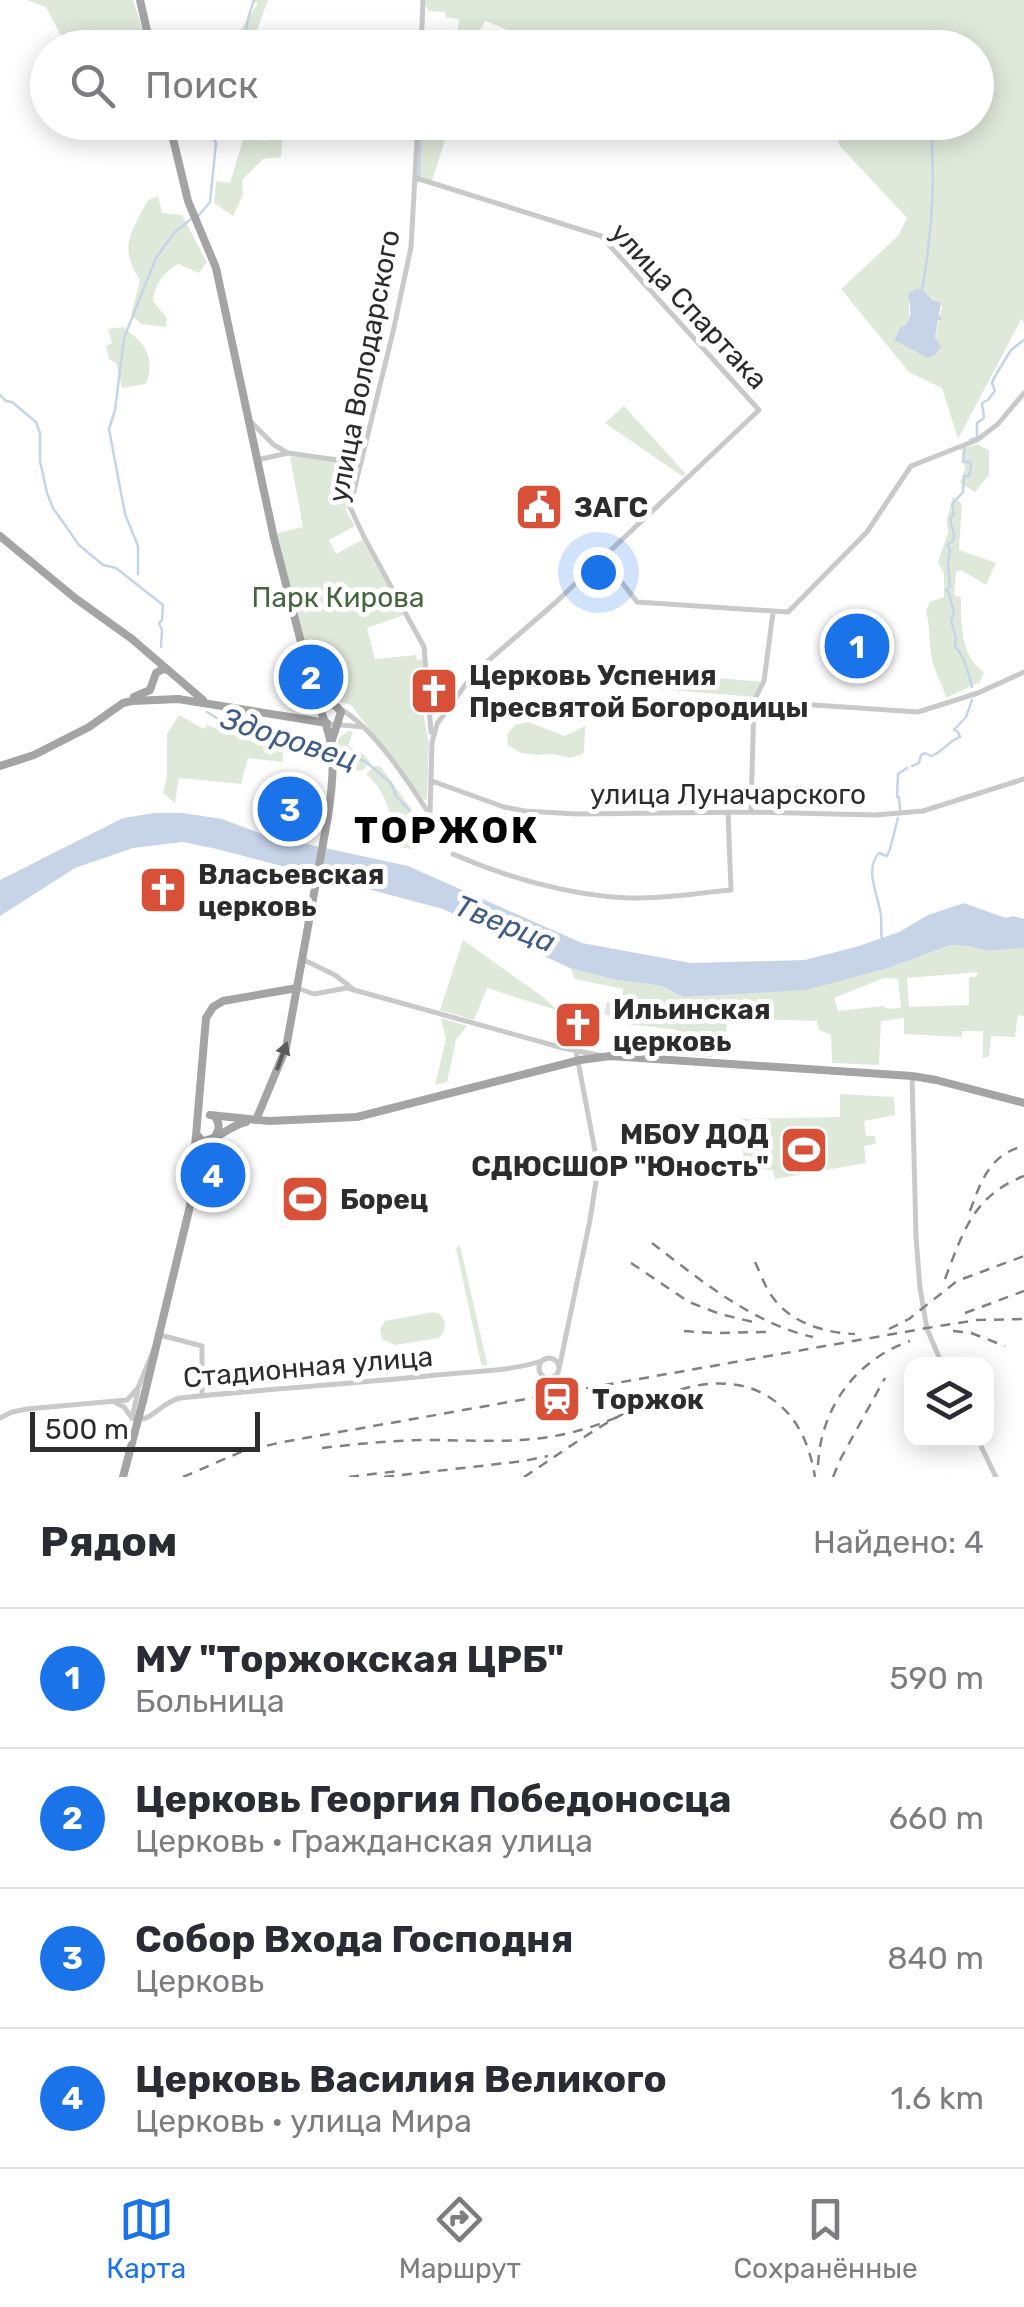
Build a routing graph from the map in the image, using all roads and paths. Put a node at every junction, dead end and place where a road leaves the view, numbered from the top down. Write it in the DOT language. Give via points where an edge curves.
graph roads {
  1 [pos="140,0"];
  2 [pos="423,0"];
  3 [pos="147,30"];
  4 [pos="422,30"];
  5 [pos="173,140"];
  6 [pos="417,140"];
  7 [pos="416,178"];
  8 [pos="1024,393"];
  9 [pos="250,420"];
  10 [pos="288,453"];
  11 [pos="257,460"];
  12 [pos="360,463"];
  13 [pos="0,536"];
  14 [pos="603,558"];
  15 [pos="773,612"];
  16 [pos="149,654"];
  17 [pos="426,659"];
  18 [pos="168,670"];
  19 [pos="440,672"];
  20 [pos="1024,672"];
  21 [pos="427,679"];
  22 [pos="154,680"];
  23 [pos="184,686"];
  24 [pos="310,692"];
  25 [pos="163,699"];
  26 [pos="178,700"];
  27 [pos="754,700"];
  28 [pos="123,703"];
  29 [pos="216,706"];
  30 [pos="429,715"];
  31 [pos="442,716"];
  32 [pos="307,722"];
  33 [pos="332,724"];
  34 [pos="366,729"];
  35 [pos="432,742"];
  36 [pos="0,766"];
  37 [pos="1024,780"];
  38 [pos="432,781"];
  39 [pos="728,812"];
  40 [pos="751,812"];
  41 [pos="453,854"];
  42 [pos="302,958"];
  43 [pos="297,988"];
  44 [pos="355,990"];
  45 [pos="566,1049"];
  46 [pos="577,1056"];
  47 [pos="566,1063"];
  48 [pos="912,1076"];
  49 [pos="1024,1103"];
  50 [pos="211,1115"];
  51 [pos="256,1120"];
  52 [pos="197,1128"];
  53 [pos="213,1138"];
  54 [pos="194,1164"];
  55 [pos="159,1338"];
  56 [pos="564,1345"];
  57 [pos="939,1357"];
  58 [pos="546,1359"];
  59 [pos="521,1366"];
  60 [pos="559,1369"];
  61 [pos="541,1373"];
  62 [pos="138,1388"];
  63 [pos="202,1396"];
  64 [pos="128,1400"];
  65 [pos="113,1402"];
  66 [pos="126,1409"];
  67 [pos="0,1418"];
  68 [pos="132,1418"];
  69 [pos="981,1447"];
  70 [pos="123,1477"];
  71 [pos="996,1477"];
  1 -- 3 [label="main road"];
  2 -- 4 [label="street"];
  5 -- 9 [label="main road" via="188,201 212,257"];
  6 -- 7 [label="street, улица Володарского"];
  7 -- 12 [label="street, улица Володарского" via="406,276"];
  7 -- 14 [label="street, улица Спартака" via="603,237 760,410"];
  8 -- 15 [label="street" via="981,438 911,466 867,532 788,612"];
  9 -- 10 [label="street"];
  9 -- 11 [label="main road"];
  10 -- 11 [label="street"];
  10 -- 12 [label="street"];
  11 -- 24 [label="main road"];
  12 -- 17 [label="street, улица Володарского" via="351,513"];
  13 -- 16 [label="main road"];
  14 -- 15 [label="street" via="637,602"];
  14 -- 31 [label="street" via="474,672"];
  15 -- 27 [label="street" via="764,680"];
  16 -- 18 [label="main road"];
  16 -- 22 [label="main road"];
  17 -- 19 [label="street, улица Володарского"];
  17 -- 21 [label="street, улица Володарского"];
  18 -- 22 [label="main road" via="159,670"];
  18 -- 23 [label="main road"];
  19 -- 21 [label="street"];
  19 -- 31 [label="street" via="450,687"];
  20 -- 27 [label="street" via="918,712"];
  21 -- 30 [label="street, улица Володарского"];
  22 -- 25 [label="main road" via="154,692"];
  22 -- 28 [label="main road" via="148,691"];
  23 -- 26 [label="main road"];
  23 -- 29 [label="main road"];
  24 -- 33 [label="main road"];
  24 -- 33 [label="main road"];
  25 -- 26 [label="main road"];
  25 -- 28 [label="main road"];
  26 -- 29 [label="main road"];
  27 -- 40 [label="street"];
  28 -- 36 [label="main road" via="34,755"];
  29 -- 32 [label="main road"];
  30 -- 31 [label="street"];
  30 -- 35 [label="street, улица Володарского"];
  31 -- 35 [label="street"];
  32 -- 33 [label="main road"];
  32 -- 33 [label="main road"];
  33 -- 34 [label="street"];
  33 -- 34 [label="street" via="355,718"];
  33 -- 42 [label="main road" via="332,786"];
  34 -- 38 [label="street" via="430,814"];
  35 -- 38 [label="street"];
  37 -- 40 [label="street, улица Луначарского" via="922,811"];
  38 -- 39 [label="street, улица Луначарского" via="525,812"];
  39 -- 40 [label="street, улица Луначарского"];
  39 -- 41 [label="street" via="731,890 630,898 583,894"];
  42 -- 43 [label="main road"];
  42 -- 44 [label="street"];
  43 -- 44 [label="street" via="314,994"];
  51 -- 43 [label="main road, one-way" via="285,1052"];
  43 -- 52 [label="main road" via="228,1000 208,1014"];
  44 -- 45 [label="street"];
  45 -- 46 [label="street"];
  45 -- 47 [label="street"];
  46 -- 47 [label="main road"];
  46 -- 48 [label="main road"];
  46 -- 56 [label="street" via="596,1175"];
  47 -- 51 [label="main road" via="362,1116"];
  48 -- 49 [label="main road"];
  48 -- 57 [label="street" via="920,1288"];
  50 -- 51 [label="main road"];
  50 -- 52 [label="main road"];
  50 -- 53 [label="main road" via="220,1124"];
  51 -- 53 [label="main road"];
  52 -- 53 [label="main road" via="201,1140"];
  52 -- 54 [label="main road"];
  53 -- 54 [label="main road"];
  54 -- 55 [label="main road"];
  55 -- 62 [label="street"];
  55 -- 63 [label="street" via="202,1346"];
  55 -- 70 [label="main road, bridge"];
  56 -- 58 [label="street"];
  56 -- 60 [label="street"];
  58 -- 59 [label="street, Стадионная улица"];
  58 -- 60 [label="street"];
  58 -- 61 [label="street"];
  59 -- 61 [label="street, Стадионная улица"];
  59 -- 63 [label="street, Стадионная улица"];
  60 -- 61 [label="street" via="552,1377"];
  62 -- 64 [label="street"];
  62 -- 68 [label="street"];
  63 -- 68 [label="street, Стадионная улица" via="167,1402 144,1420"];
  64 -- 65 [label="street"];
  64 -- 66 [label="street"];
  65 -- 66 [label="street"];
  65 -- 67 [label="street"];
  66 -- 68 [label="street"];
  69 -- 71 [label="street"];
}
